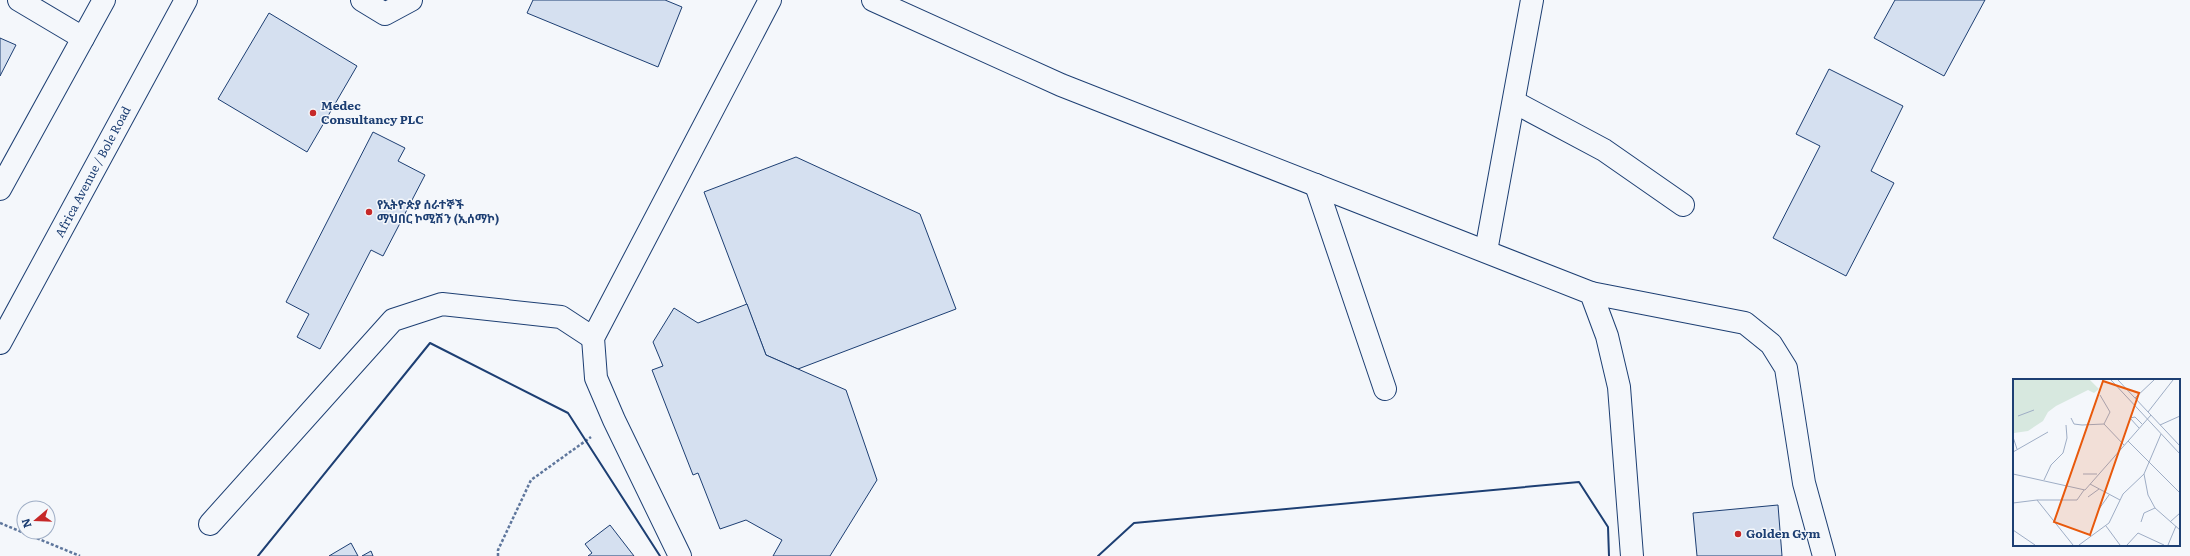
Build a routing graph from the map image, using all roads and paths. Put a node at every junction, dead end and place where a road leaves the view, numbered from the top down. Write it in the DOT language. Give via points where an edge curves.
graph roads {
  1 [pos="19,0"];
  2 [pos="104,0"];
  3 [pos="186,0"];
  4 [pos="362,0"];
  5 [pos="411,0"];
  6 [pos="770,0"];
  7 [pos="873,0"];
  8 [pos="1532,0"];
  9 [pos="83,38"];
  10 [pos="1514,102"];
  11 [pos="1316,185"];
  12 [pos="0,189"];
  13 [pos="1683,205"];
  14 [pos="1486,251"];
  15 [pos="1591,293"];
  16 [pos="5,319"];
  17 [pos="593,338"];
  18 [pos="0,343"];
  19 [pos="1385,389"];
  20 [pos="614,420"];
  21 [pos="0,523"];
  22 [pos="210,524"];
  23 [pos="80,556"];
  24 [pos="498,556"];
  25 [pos="680,556"];
  26 [pos="1632,556"];
  27 [pos="1824,556"];
  1 -- 9 [label="street"];
  2 -- 9 [label="street"];
  3 -- 16 [label="street, Africa Avenue / Bole Road"];
  4 -- 5 [label="street" via="385,14"];
  6 -- 17 [label="street"];
  7 -- 11 [label="street" via="1061,85"];
  8 -- 10 [label="street"];
  9 -- 12 [label="street"];
  10 -- 13 [label="street" via="1604,150"];
  10 -- 14 [label="street"];
  11 -- 14 [label="street"];
  11 -- 19 [label="street"];
  14 -- 15 [label="street"];
  15 -- 26 [label="street" via="1607,336 1619,387"];
  15 -- 27 [label="street" via="1745,323 1772,344 1786,368 1804,483"];
  16 -- 18 [label="street, Africa Avenue / Bole Road"];
  17 -- 20 [label="street" via="596,378"];
  17 -- 22 [label="street" via="561,318 442,304 393,320"];
  20 -- 24 [label="path" via="531,480 498,550"];
  20 -- 25 [label="street"];
  21 -- 23 [label="path"];
}
